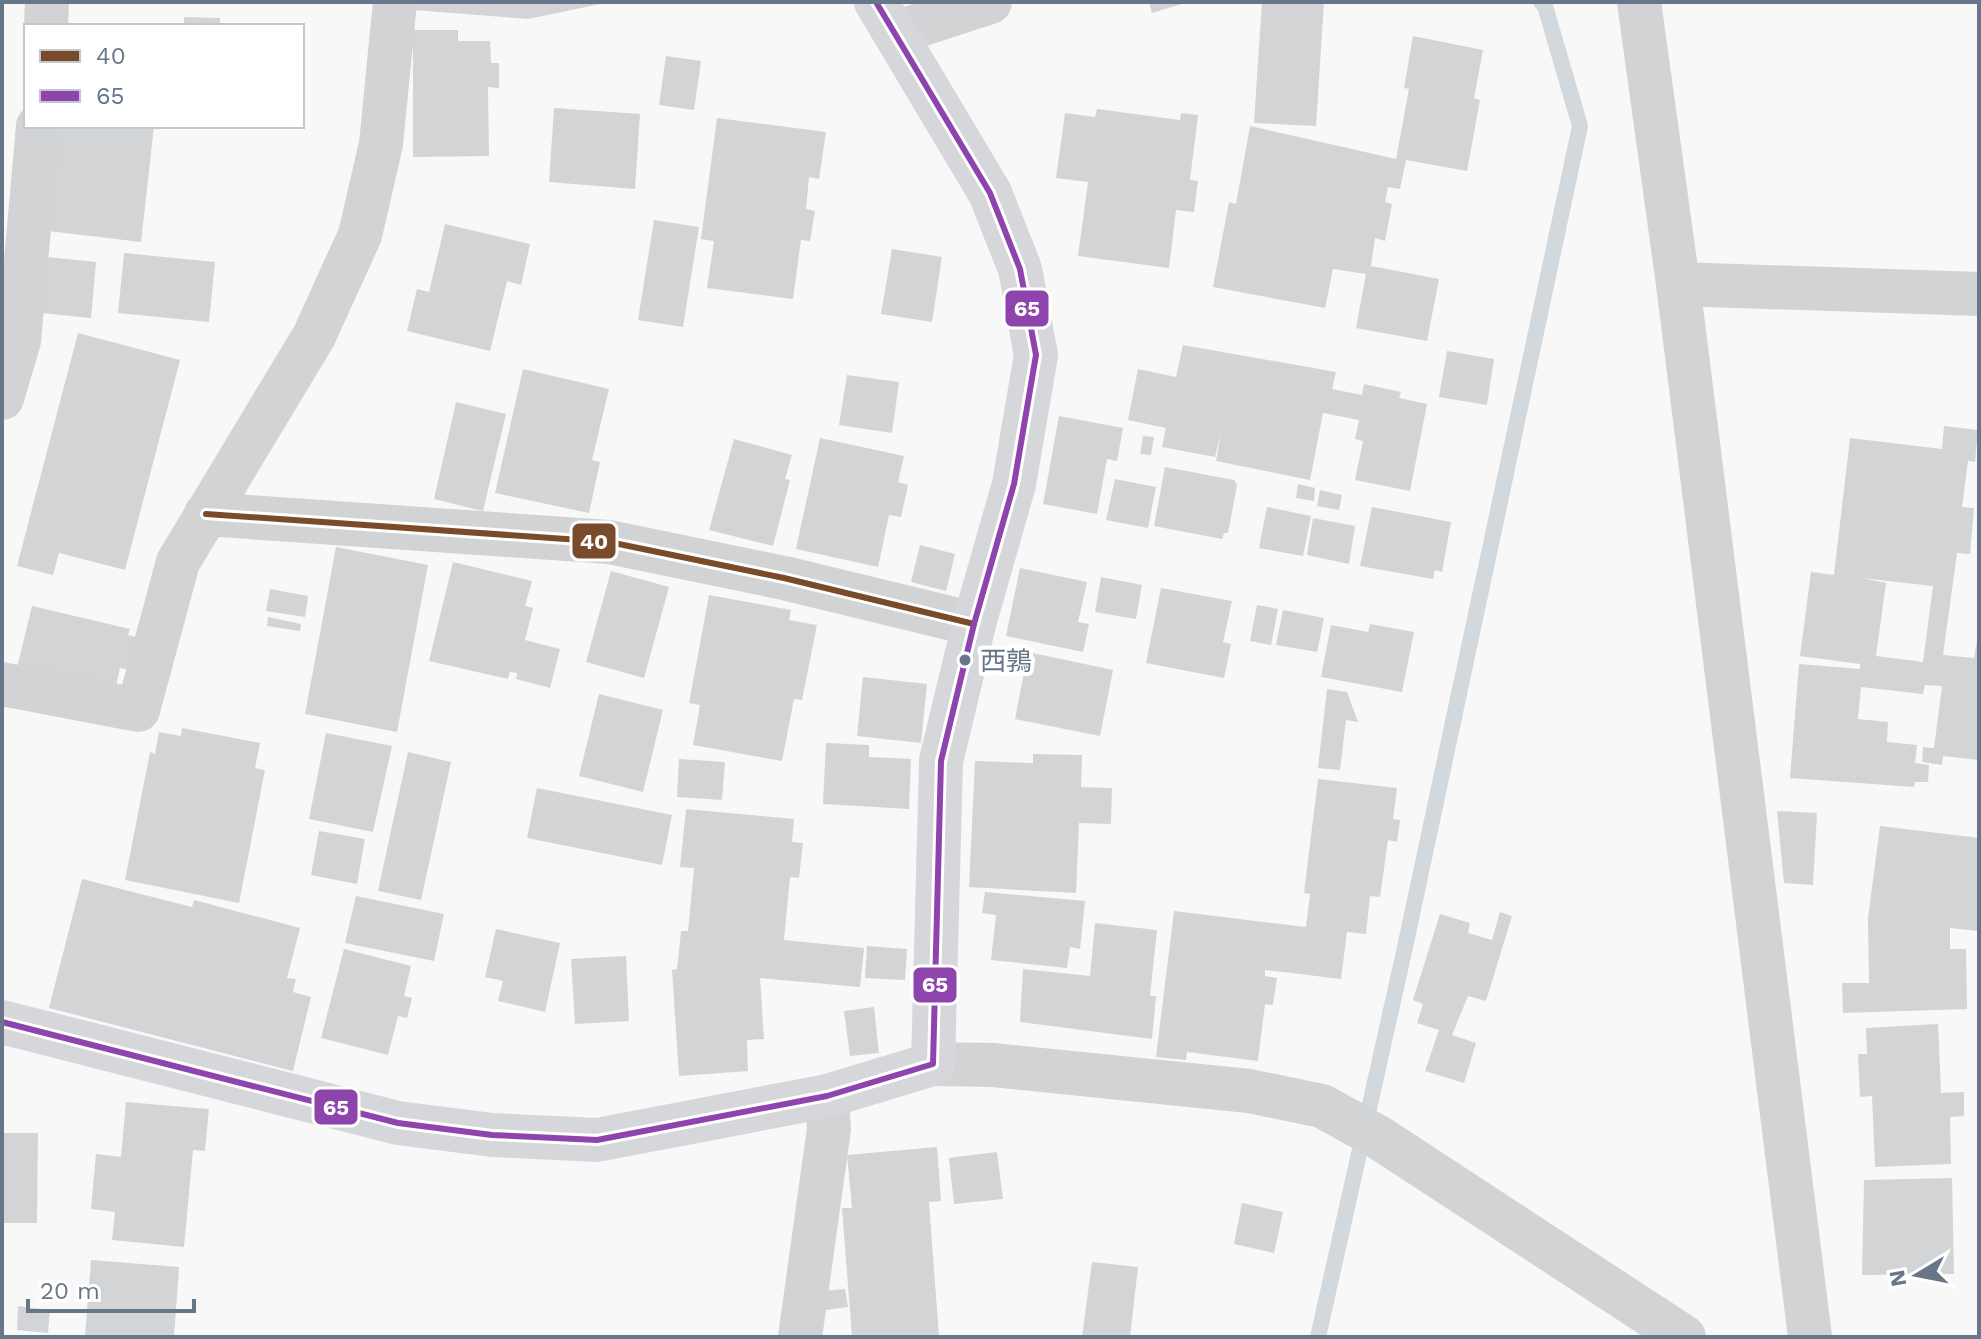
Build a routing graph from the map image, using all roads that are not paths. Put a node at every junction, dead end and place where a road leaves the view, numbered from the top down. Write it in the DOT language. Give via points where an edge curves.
graph roads {
  1 [pos="47,2"];
  2 [pos="395,2"];
  3 [pos="990,2"];
  4 [pos="1639,2"];
  5 [pos="886,17"];
  6 [pos="46,24"];
  7 [pos="38,128"];
  8 [pos="1678,284"];
  9 [pos="1979,294"];
  10 [pos="2,398"];
  11 [pos="206,514"];
  12 [pos="974,624"];
  13 [pos="2,684"];
  14 [pos="2,1022"];
  15 [pos="933,1064"];
  16 [pos="827,1096"];
  17 [pos="800,1337"];
  18 [pos="1684,1337"];
  19 [pos="1810,1337"];
  1 -- 6 [label="street"];
  2 -- 11 [label="street" via="381,144 360,235 314,336"];
  3 -- 5 [label="street"];
  4 -- 8 [label="street"];
  5 -- 12 [label="main road" via="990,193 1020,269 1036,355 1014,484"];
  7 -- 10 [label="street" via="19,341"];
  8 -- 9 [label="street"];
  8 -- 19 [label="street"];
  11 -- 12 [label="street" via="609,542"];
  11 -- 13 [label="street" via="178,562 138,710"];
  12 -- 15 [label="main road" via="941,761"];
  14 -- 16 [label="main road" via="398,1123 492,1135 597,1140"];
  15 -- 16 [label="main road"];
  15 -- 18 [label="street" via="993,1065 1249,1091 1322,1106"];
  16 -- 17 [label="street" via="829,1129"];
}
